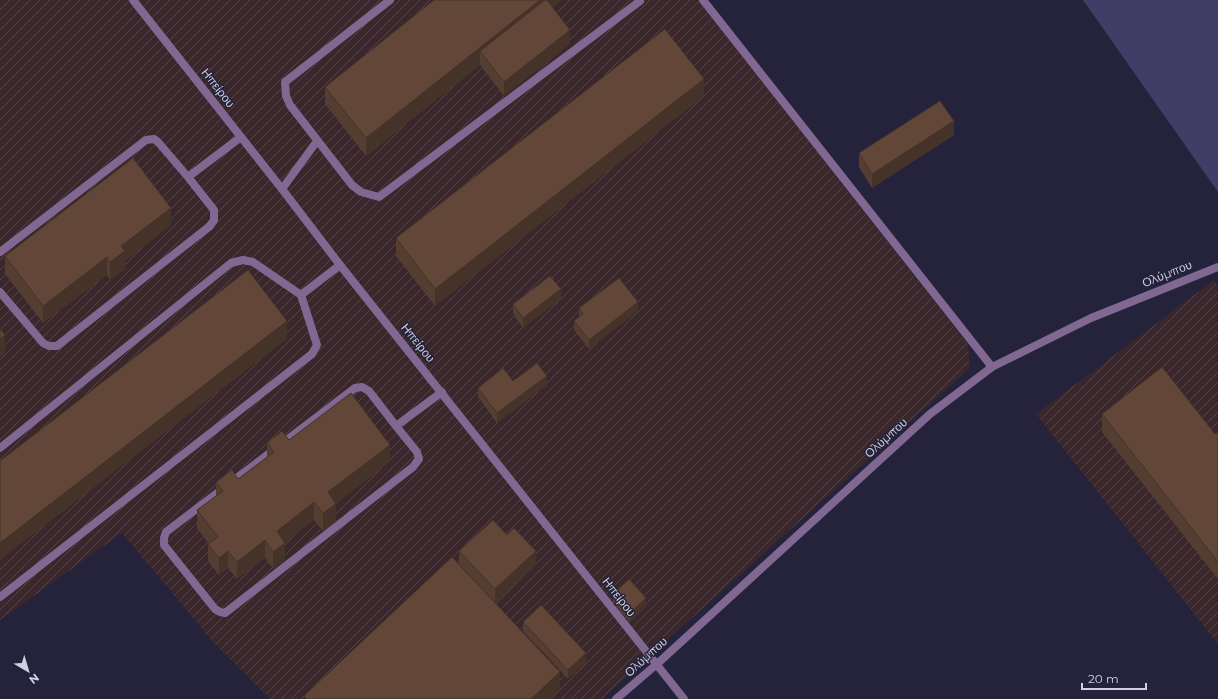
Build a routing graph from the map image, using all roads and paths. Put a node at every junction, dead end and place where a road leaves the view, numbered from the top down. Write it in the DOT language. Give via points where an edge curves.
graph roads {
  1 [pos="134,0"];
  2 [pos="390,0"];
  3 [pos="639,0"];
  4 [pos="704,0"];
  5 [pos="241,137"];
  6 [pos="317,141"];
  7 [pos="188,177"];
  8 [pos="282,189"];
  9 [pos="0,252"];
  10 [pos="340,265"];
  11 [pos="1218,267"];
  12 [pos="0,292"];
  13 [pos="301,295"];
  14 [pos="992,367"];
  15 [pos="442,392"];
  16 [pos="396,426"];
  17 [pos="0,448"];
  18 [pos="0,597"];
  19 [pos="657,664"];
  20 [pos="616,699"];
  21 [pos="684,699"];
  1 -- 5 [label="street, Ηπείρου"];
  2 -- 6 [label="street" via="285,82 290,105"];
  3 -- 6 [label="street" via="640,2 379,197 362,192 352,185"];
  4 -- 14 [label="street"];
  5 -- 7 [label="street"];
  5 -- 8 [label="street, Ηπείρου"];
  6 -- 8 [label="street"];
  7 -- 9 [label="street" via="154,138 146,140"];
  7 -- 12 [label="street" via="214,210 214,220 210,226 57,346 43,343"];
  8 -- 10 [label="street, Ηπείρου"];
  10 -- 13 [label="street"];
  10 -- 15 [label="street, Ηπείρου"];
  11 -- 14 [label="street, Ολύμπου" via="1091,318"];
  13 -- 17 [label="street" via="253,262 243,260 231,263"];
  13 -- 18 [label="street" via="317,345 312,354"];
  14 -- 19 [label="street, Ολύμπου" via="930,414"];
  15 -- 16 [label="street"];
  15 -- 19 [label="street, Ηπείρου"];
  16 -- 16 [label="street" via="369,391 362,387 356,388 166,532 164,545 215,609 225,613 413,466 419,459 417,452"];
  19 -- 20 [label="street, Ολύμπου"];
  19 -- 21 [label="street, Ηπείρου"];
}
